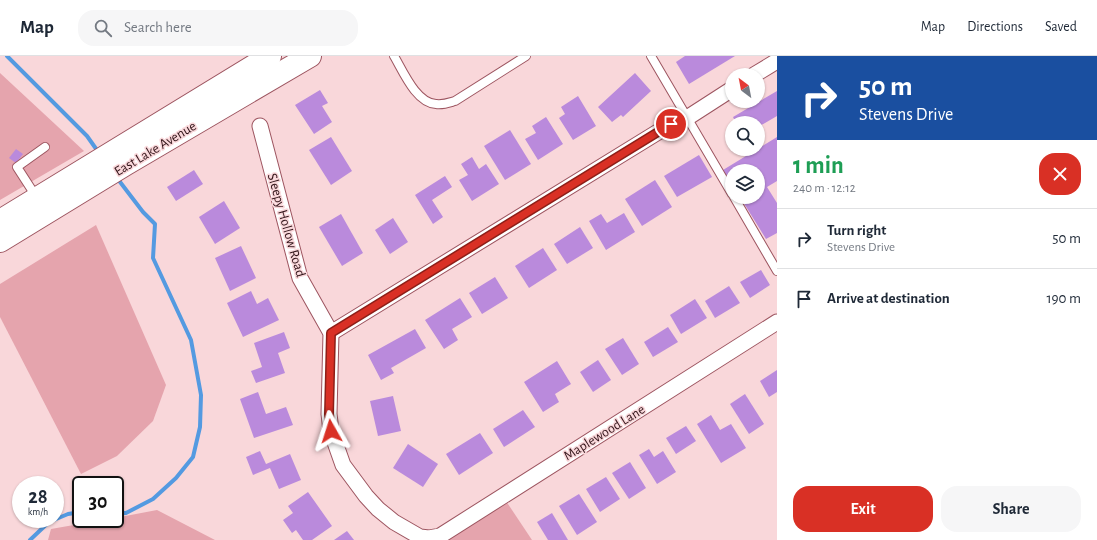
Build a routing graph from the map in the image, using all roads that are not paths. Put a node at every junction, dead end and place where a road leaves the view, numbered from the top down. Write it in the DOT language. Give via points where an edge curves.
graph roads {
  1 [pos="310,56"];
  2 [pos="394,56"];
  3 [pos="526,56"];
  4 [pos="651,56"];
  5 [pos="263,58"];
  6 [pos="777,61"];
  7 [pos="765,68"];
  8 [pos="725,94"];
  9 [pos="687,118"];
  10 [pos="671,124"];
  11 [pos="260,126"];
  12 [pos="44,147"];
  13 [pos="122,157"];
  14 [pos="92,175"];
  15 [pos="725,182"];
  16 [pos="37,199"];
  17 [pos="738,204"];
  18 [pos="0,221"];
  19 [pos="0,242"];
  20 [pos="777,271"];
  21 [pos="777,322"];
  22 [pos="331,333"];
  1 -- 13 [label="main road, East Lake Avenue"];
  2 -- 3 [label="lane" via="416,93 434,104 455,101"];
  4 -- 9 [label="lane"];
  5 -- 13 [label="main road, East Lake Avenue"];
  6 -- 7 [label="street"];
  8 -- 9 [label="street"];
  9 -- 15 [label="lane"];
  10 -- 22 [label="street"];
  11 -- 22 [label="street, Sleepy Hollow Road" via="300,278"];
  12 -- 16 [label="lane" via="17,167"];
  13 -- 14 [label="main road, East Lake Avenue"];
  14 -- 16 [label="main road, East Lake Avenue"];
  14 -- 19 [label="main road, East Lake Avenue"];
  16 -- 18 [label="main road, East Lake Avenue"];
  17 -- 20 [label="lane"];
  21 -- 22 [label="street, Maplewood Lane" via="440,536 428,538 411,532 378,509 343,465 331,431 329,414"];
}
